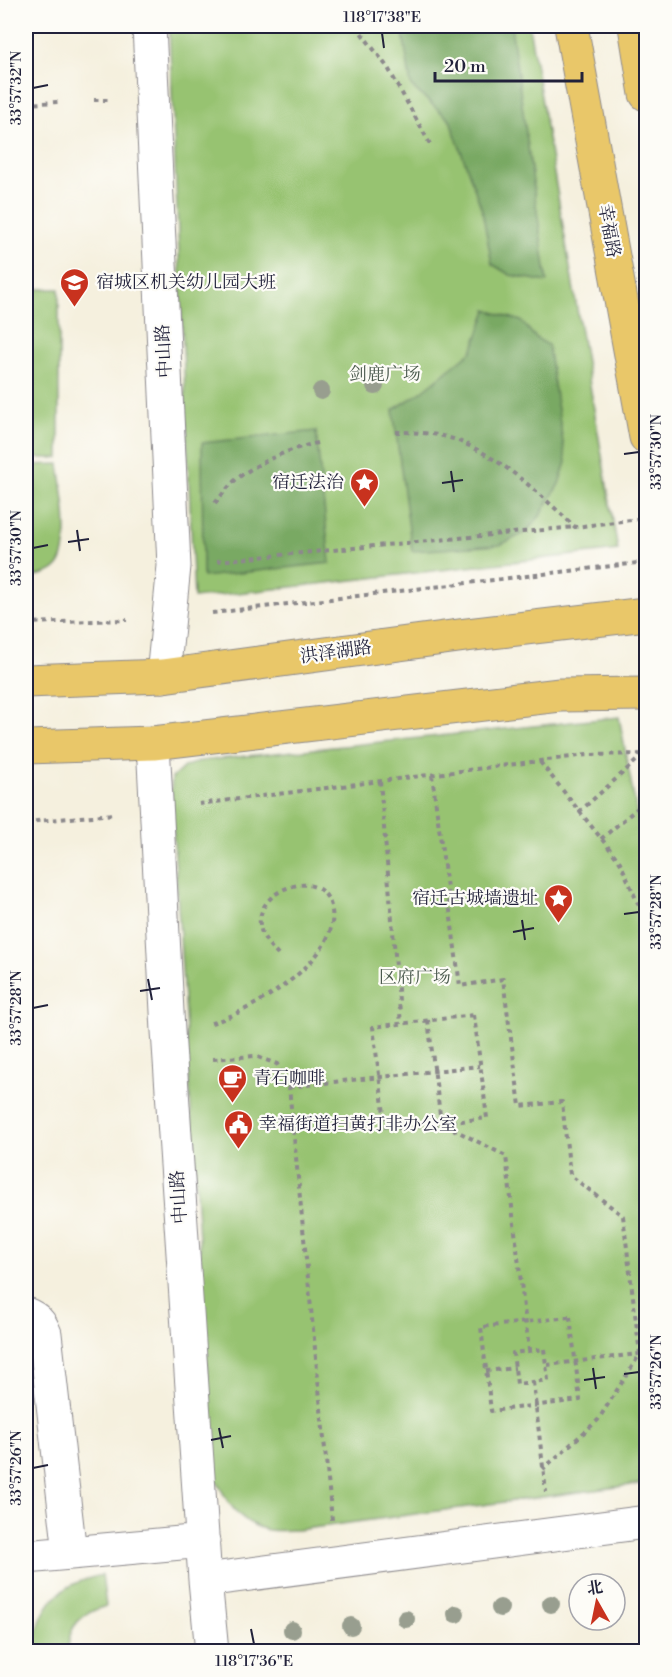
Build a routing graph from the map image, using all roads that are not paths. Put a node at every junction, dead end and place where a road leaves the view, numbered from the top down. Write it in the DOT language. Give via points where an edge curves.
graph roads {
  1 [pos="149,26"];
  2 [pos="571,26"];
  3 [pos="635,26"];
  4 [pos="646,94"];
  5 [pos="646,437"];
  6 [pos="646,614"];
  7 [pos="163,676"];
  8 [pos="26,681"];
  9 [pos="646,694"];
  10 [pos="153,743"];
  11 [pos="26,747"];
  12 [pos="26,1314"];
  13 [pos="646,1522"];
  14 [pos="203,1541"];
  15 [pos="70,1553"];
  16 [pos="26,1557"];
  17 [pos="205,1581"];
  18 [pos="212,1652"];
  1 -- 7 [label="street, 中山路" via="174,566"];
  2 -- 5 [label="main road, 幸福路"];
  3 -- 4 [label="main road"];
  6 -- 7 [label="main road, 洪泽湖路"];
  7 -- 8 [label="main road, 洪泽湖路"];
  9 -- 10 [label="main road" via="560,695"];
  10 -- 11 [label="main road"];
  10 -- 14 [label="street, 中山路" via="170,1063"];
  12 -- 15 [label="street" via="35,1318 45,1334"];
  13 -- 17 [label="street"];
  14 -- 15 [label="street"];
  14 -- 17 [label="street, 中山路"];
  15 -- 16 [label="street"];
  17 -- 18 [label="street, 中山路"];
}
